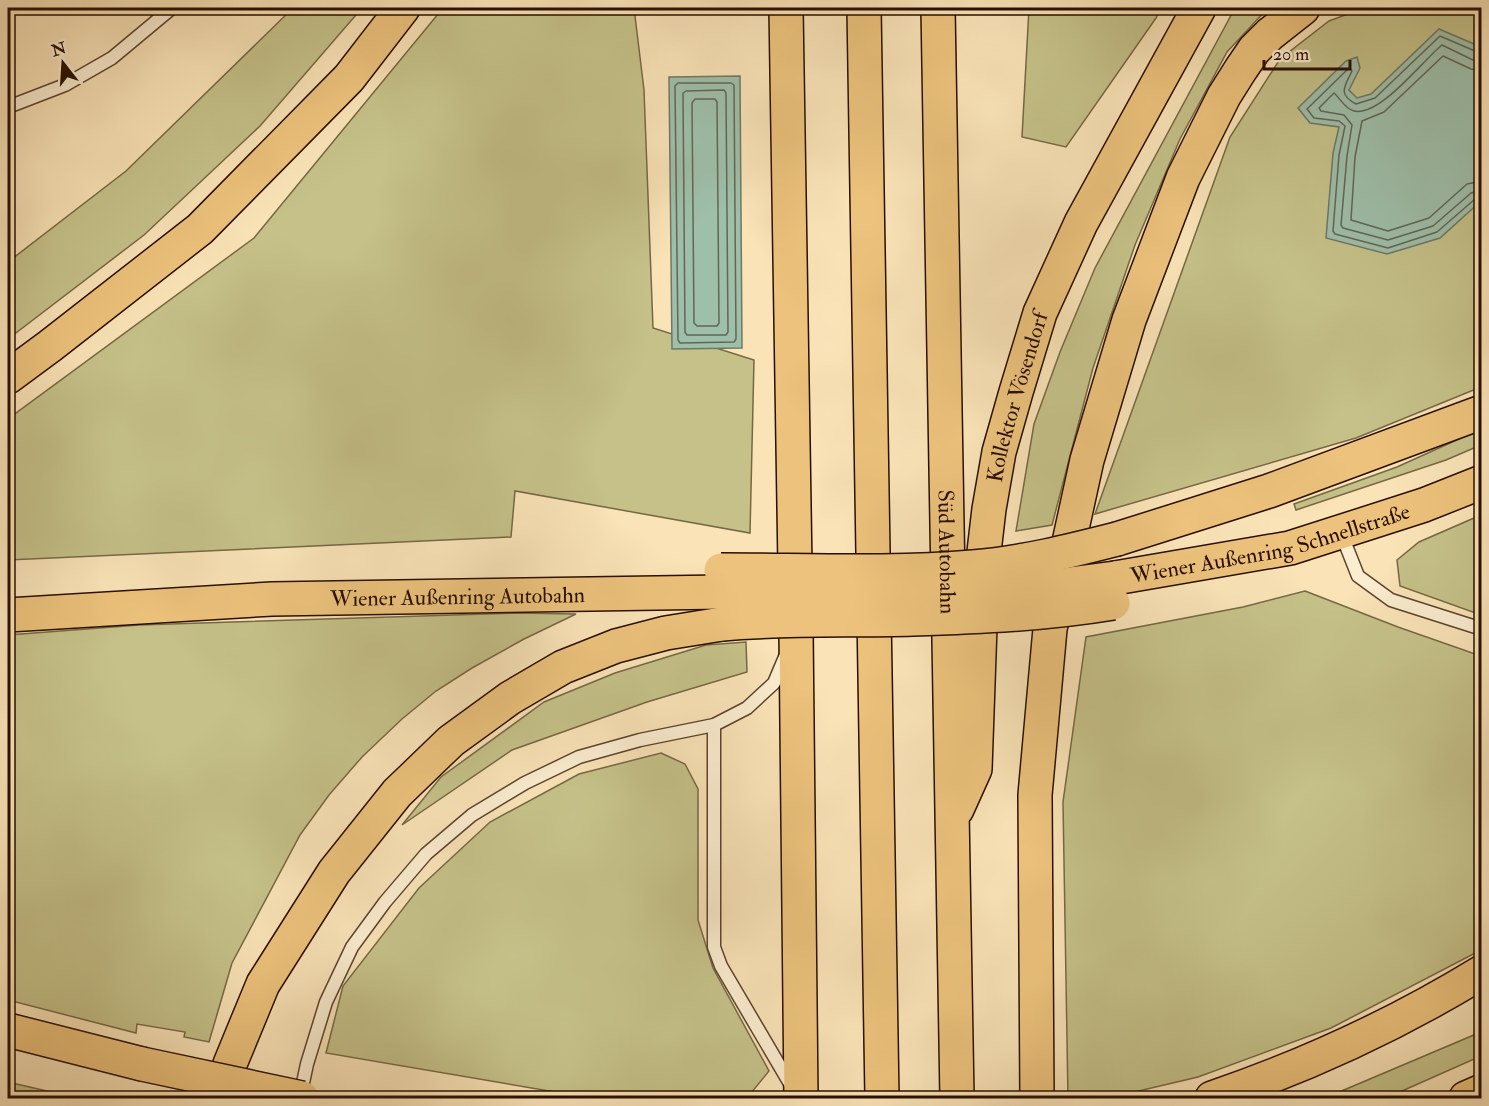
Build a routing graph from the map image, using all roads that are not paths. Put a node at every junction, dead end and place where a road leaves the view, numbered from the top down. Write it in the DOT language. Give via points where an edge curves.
graph roads {
  1 [pos="172,8"];
  2 [pos="403,8"];
  3 [pos="786,8"];
  4 [pos="864,8"];
  5 [pos="938,8"];
  6 [pos="1199,8"];
  7 [pos="1303,8"];
  8 [pos="8,106"];
  9 [pos="8,377"];
  10 [pos="1482,412"];
  11 [pos="1482,482"];
  12 [pos="1341,532"];
  13 [pos="1114,591"];
  14 [pos="722,595"];
  15 [pos="8,615"];
  16 [pos="1482,629"];
  17 [pos="796,630"];
  18 [pos="714,725"];
  19 [pos="953,819"];
  20 [pos="285,952"];
  21 [pos="1482,972"];
  22 [pos="8,1030"];
  23 [pos="1482,1091"];
  24 [pos="224,1098"];
  25 [pos="247,1098"];
  26 [pos="301,1098"];
  27 [pos="800,1098"];
  28 [pos="882,1098"];
  29 [pos="957,1098"];
  30 [pos="1037,1098"];
  31 [pos="1212,1098"];
  32 [pos="1466,1098"];
  1 -- 8 [label="lane" via="112,58 65,85"];
  2 -- 9 [label="highway" via="349,78 200,229"];
  3 -- 17 [label="highway"];
  4 -- 28 [label="highway"];
  5 -- 19 [label="highway, Süd Autobahn"];
  6 -- 19 [label="highway, Kollektor Vösendorf" via="1081,223 1041,312 1016,392 999,452 982,569 975,769"];
  7 -- 30 [label="highway" via="1270,34 1241,69 1183,178 1129,320 1087,460 1050,629 1035,795"];
  10 -- 14 [label="highway, bridge" via="1269,491 1117,539 1046,556 973,567"];
  11 -- 12 [label="highway, Wiener Außenring Schnellstraße"];
  12 -- 13 [label="highway, Wiener Außenring Schnellstraße"];
  12 -- 16 [label="lane" via="1358,576 1391,600"];
  13 -- 14 [label="highway, Wiener Außenring Schnellstraße, bridge"];
  13 -- 14 [label="highway, bridge" via="1020,614 914,619 764,620"];
  14 -- 15 [label="highway, Wiener Außenring Autobahn" via="272,599"];
  14 -- 20 [label="highway" via="666,633 616,646 563,667 510,698 451,741 397,793 333,873"];
  17 -- 18 [label="lane" via="774,683 747,708"];
  17 -- 27 [label="highway"];
  18 -- 26 [label="lane" via="640,740 579,758 525,783 472,815 426,854 352,947 326,1002"];
  18 -- 27 [label="lane" via="714,947 721,966"];
  19 -- 29 [label="highway, Süd Autobahn"];
  20 -- 24 [label="highway" via="263,984 230,1064"];
  20 -- 25 [label="highway" via="251,1068"];
  21 -- 31 [label="highway" via="1360,1038 1275,1077"];
  22 -- 26 [label="highway, bridge"];
  23 -- 32 [label="highway"];
}
